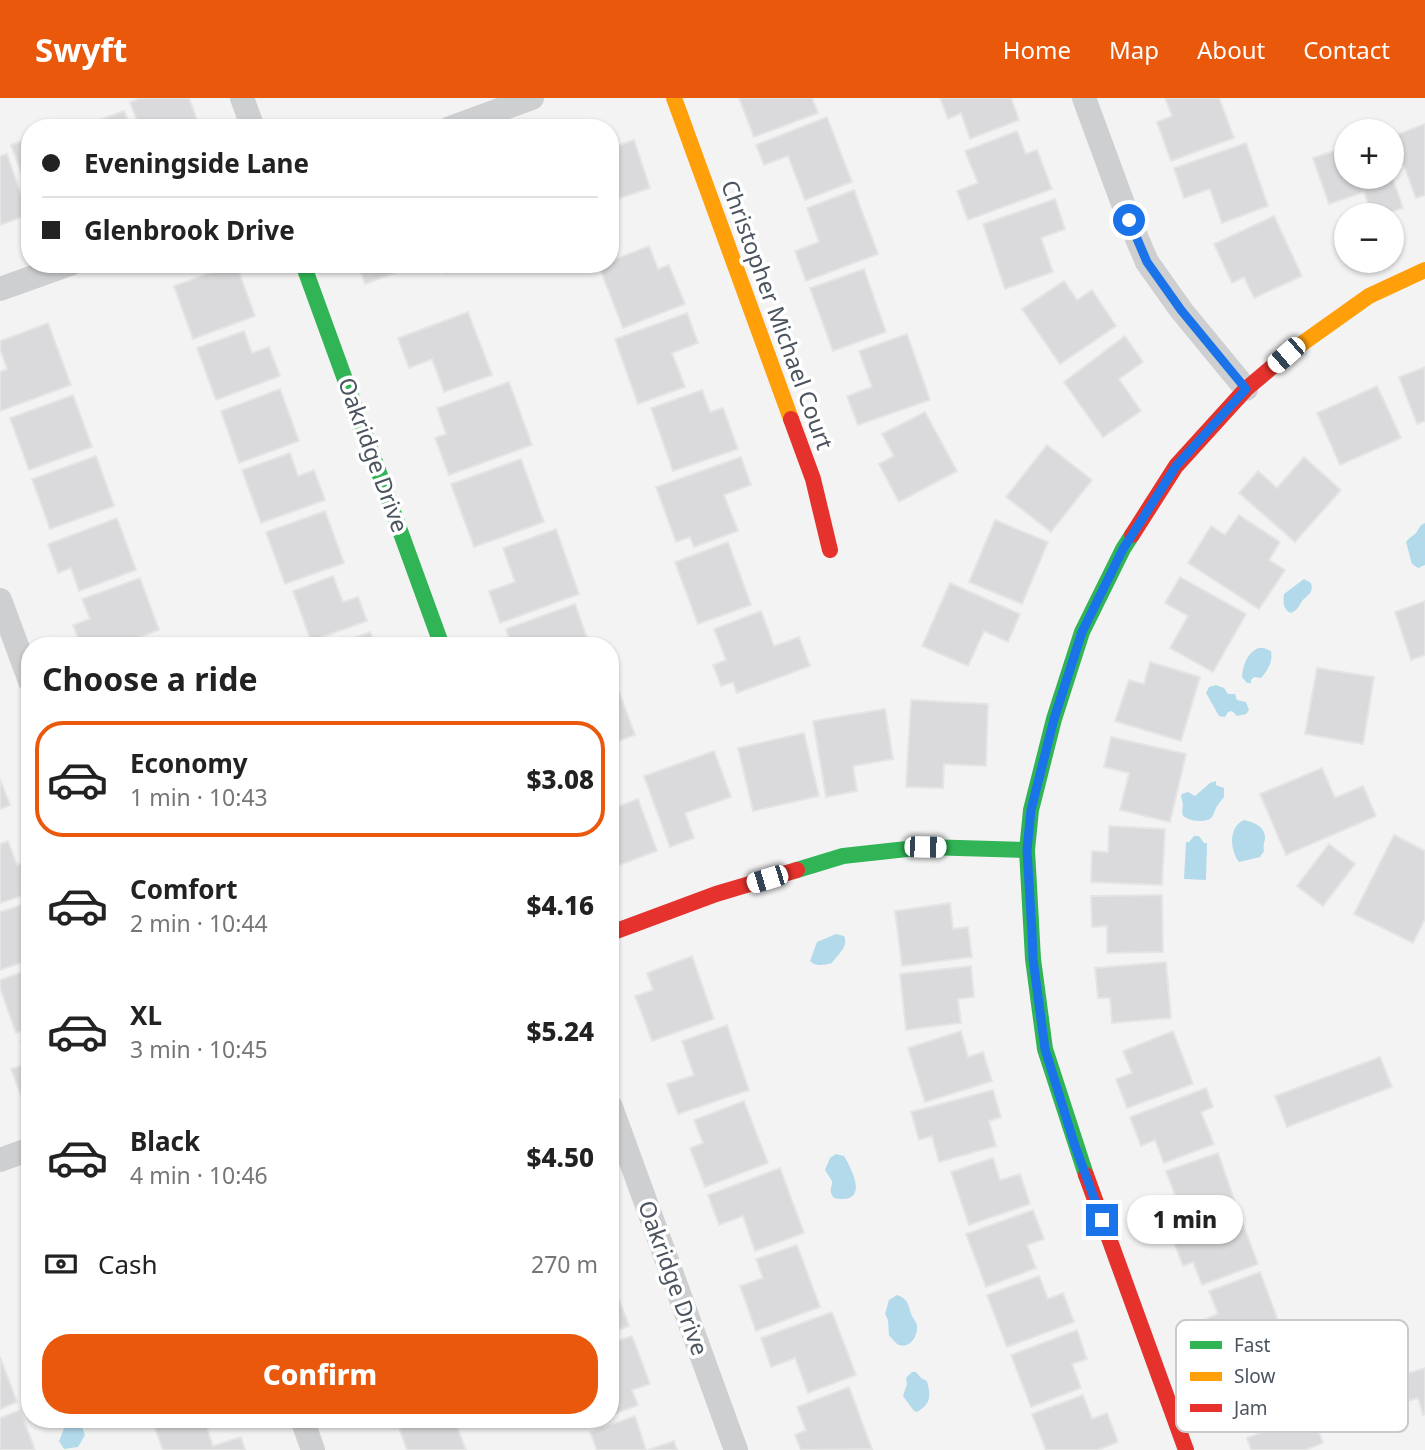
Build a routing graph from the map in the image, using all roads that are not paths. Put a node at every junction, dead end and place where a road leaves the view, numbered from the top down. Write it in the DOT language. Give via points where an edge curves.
graph roads {
  1 [pos="242,98"];
  2 [pos="532,98"];
  3 [pos="674,98"];
  4 [pos="1084,98"];
  5 [pos="250,119"];
  6 [pos="475,119"];
  7 [pos="1425,270"];
  8 [pos="45,273"];
  9 [pos="306,273"];
  10 [pos="0,289"];
  11 [pos="1246,389"];
  12 [pos="830,550"];
  13 [pos="0,600"];
  14 [pos="439,637"];
  15 [pos="21,657"];
  16 [pos="1027,850"];
  17 [pos="619,930"];
  18 [pos="619,1129"];
  19 [pos="21,1152"];
  20 [pos="0,1160"];
  21 [pos="1176,1423"];
  22 [pos="305,1428"];
  23 [pos="1179,1432"];
  24 [pos="313,1450"];
  25 [pos="736,1450"];
  26 [pos="1186,1450"];
  1 -- 5 [label="street"];
  2 -- 6 [label="street"];
  3 -- 12 [label="street, Christopher Michael Court" via="813,479"];
  4 -- 11 [label="street" via="1147,262"];
  7 -- 11 [label="street" via="1369,296"];
  8 -- 10 [label="street"];
  9 -- 14 [label="street, Oakridge Drive"];
  11 -- 16 [label="street" via="1176,466 1123,549 1082,632 1031,810"];
  13 -- 15 [label="street"];
  16 -- 17 [label="street" via="925,847 843,856 716,894"];
  16 -- 21 [label="street" via="1033,959 1045,1049 1074,1143"];
  18 -- 25 [label="street, Oakridge Drive"];
  19 -- 20 [label="street"];
  22 -- 24 [label="street"];
  23 -- 26 [label="street"];
}
